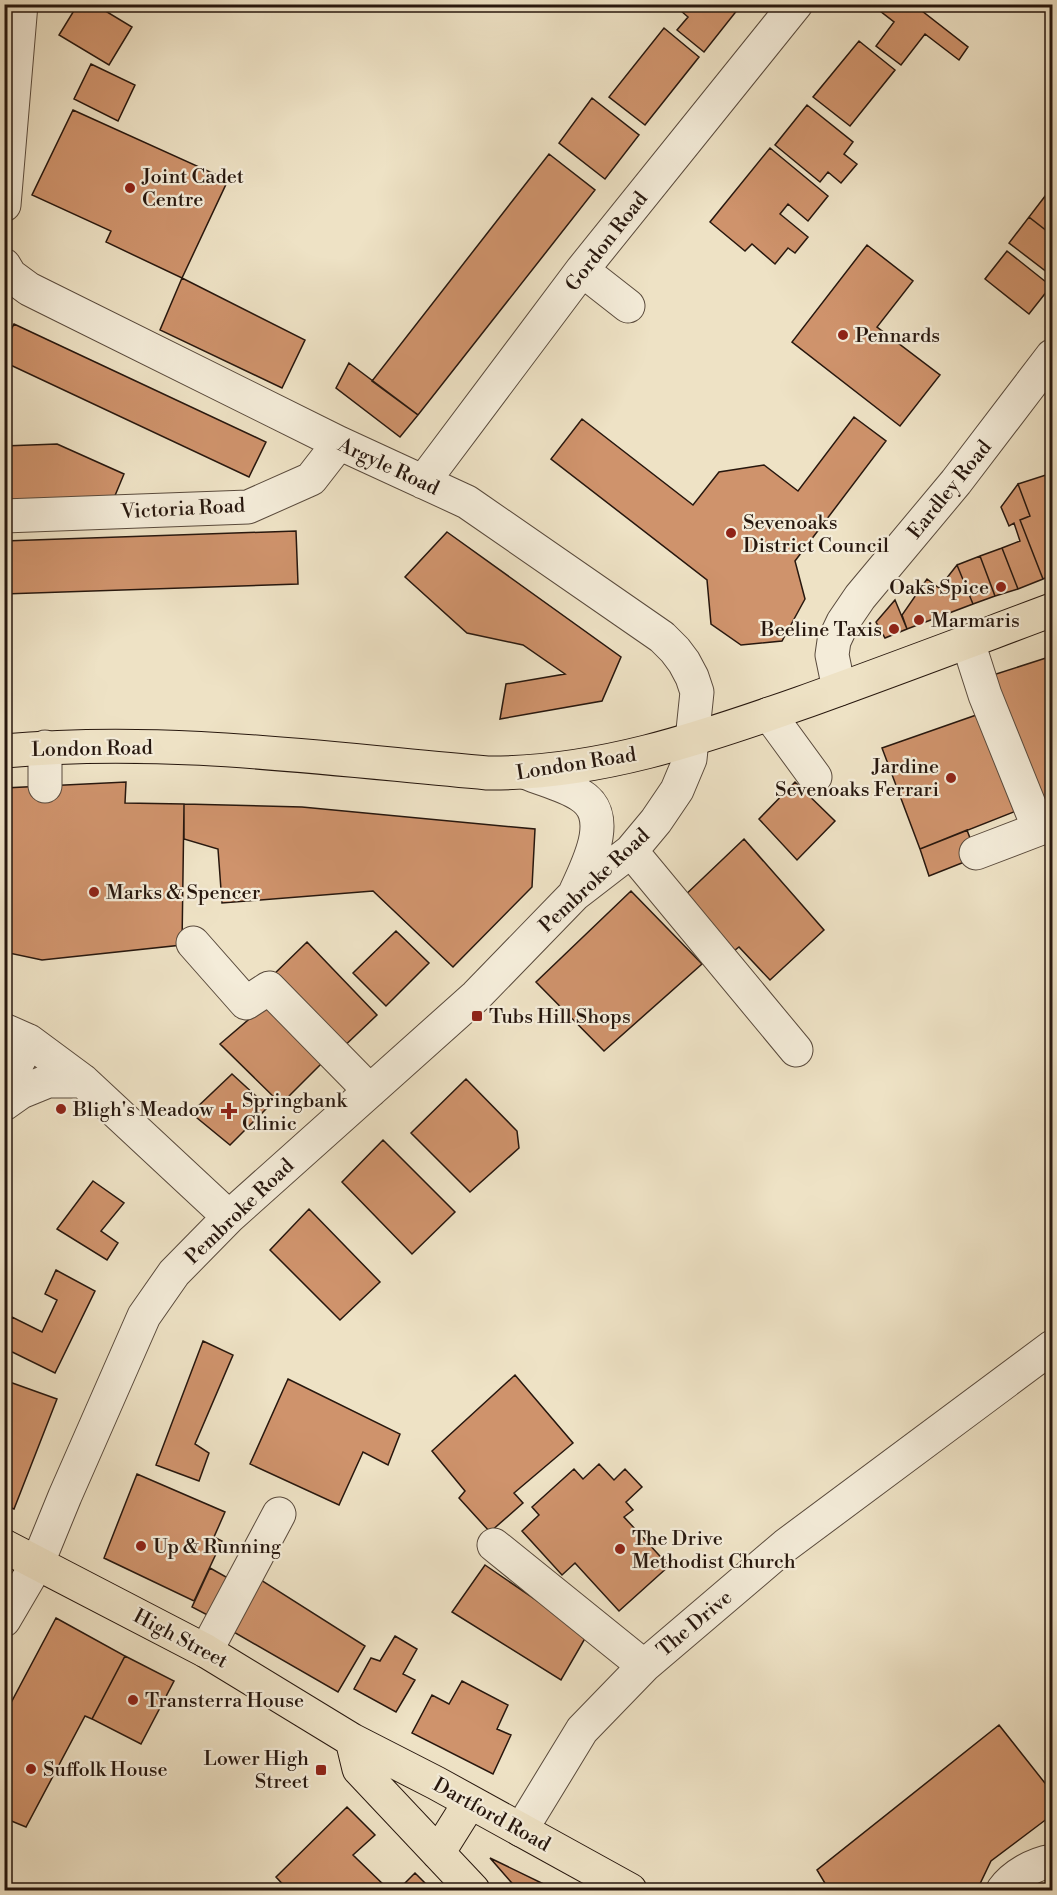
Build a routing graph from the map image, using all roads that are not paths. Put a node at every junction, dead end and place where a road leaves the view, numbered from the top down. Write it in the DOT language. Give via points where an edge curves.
graph roads {
  1 [pos="21,4"];
  2 [pos="796,4"];
  3 [pos="4,205"];
  4 [pos="4,265"];
  5 [pos="582,270"];
  6 [pos="628,306"];
  7 [pos="1053,356"];
  8 [pos="339,442"];
  9 [pos="423,482"];
  10 [pos="4,516"];
  11 [pos="1053,610"];
  12 [pos="968,642"];
  13 [pos="839,689"];
  14 [pos="769,714"];
  15 [pos="693,740"];
  16 [pos="45,747"];
  17 [pos="4,751"];
  18 [pos="527,774"];
  19 [pos="814,777"];
  20 [pos="45,786"];
  21 [pos="631,851"];
  22 [pos="975,853"];
  23 [pos="574,895"];
  24 [pos="193,943"];
  25 [pos="17,1036"];
  26 [pos="796,1050"];
  27 [pos="83,1081"];
  28 [pos="4,1088"];
  29 [pos="369,1091"];
  30 [pos="4,1104"];
  31 [pos="229,1216"];
  32 [pos="1053,1347"];
  33 [pos="279,1514"];
  34 [pos="494,1545"];
  35 [pos="4,1546"];
  36 [pos="38,1562"];
  37 [pos="4,1620"];
  38 [pos="206,1651"];
  39 [pos="644,1666"];
  40 [pos="352,1740"];
  41 [pos="470,1802"];
  42 [pos="522,1830"];
  43 [pos="438,1853"];
  44 [pos="1053,1861"];
  45 [pos="473,1890"];
  46 [pos="630,1890"];
  47 [pos="1003,1890"];
  1 -- 3 [label="street"];
  2 -- 5 [label="street, Gordon Road"];
  4 -- 8 [label="street, Argyle Road" via="28,290"];
  5 -- 6 [label="street"];
  5 -- 9 [label="street, Gordon Road"];
  7 -- 13 [label="street, Eardley Road" via="843,622 832,655"];
  8 -- 9 [label="street, Argyle Road"];
  8 -- 10 [label="street, Victoria Road" via="311,478 248,507"];
  9 -- 15 [label="street, Argyle Road" via="467,502 662,637 692,677 696,692"];
  11 -- 12 [label="main road, London Road"];
  12 -- 13 [label="main road, London Road"];
  12 -- 22 [label="street" via="1039,829"];
  13 -- 14 [label="main road, London Road"];
  14 -- 15 [label="main road, London Road"];
  14 -- 19 [label="street"];
  15 -- 18 [label="main road, London Road" via="603,762"];
  15 -- 21 [label="street, Pembroke Road" via="677,790"];
  16 -- 17 [label="main road, London Road"];
  16 -- 18 [label="main road, London Road" via="161,746"];
  16 -- 20 [label="street"];
  18 -- 23 [label="street" via="579,794 590,802 597,817 592,854"];
  21 -- 23 [label="street, Pembroke Road"];
  21 -- 26 [label="street"];
  23 -- 29 [label="street, Pembroke Road" via="476,996"];
  24 -- 29 [label="street" via="246,1003 270,988"];
  25 -- 27 [label="street"];
  25 -- 28 [label="street"];
  27 -- 30 [label="street" via="48,1081"];
  27 -- 31 [label="street"];
  29 -- 31 [label="street, Pembroke Road"];
  31 -- 36 [label="street, Pembroke Road" via="174,1273 144,1316"];
  32 -- 39 [label="street, The Drive" via="786,1545"];
  33 -- 38 [label="street"];
  34 -- 39 [label="street"];
  35 -- 36 [label="main road, High Street"];
  36 -- 37 [label="street, Pembroke Road"];
  36 -- 38 [label="main road, High Street"];
  38 -- 40 [label="main road, High Street"];
  39 -- 42 [label="street, The Drive" via="582,1730"];
  40 -- 41 [label="main road, Dartford Road"];
  40 -- 43 [label="main road" via="359,1769"];
  41 -- 42 [label="main road, Dartford Road"];
  41 -- 43 [label="main road"];
  42 -- 46 [label="main road, Dartford Road"];
  43 -- 45 [label="main road"];
  44 -- 47 [label="street" via="1021,1872"];
}
